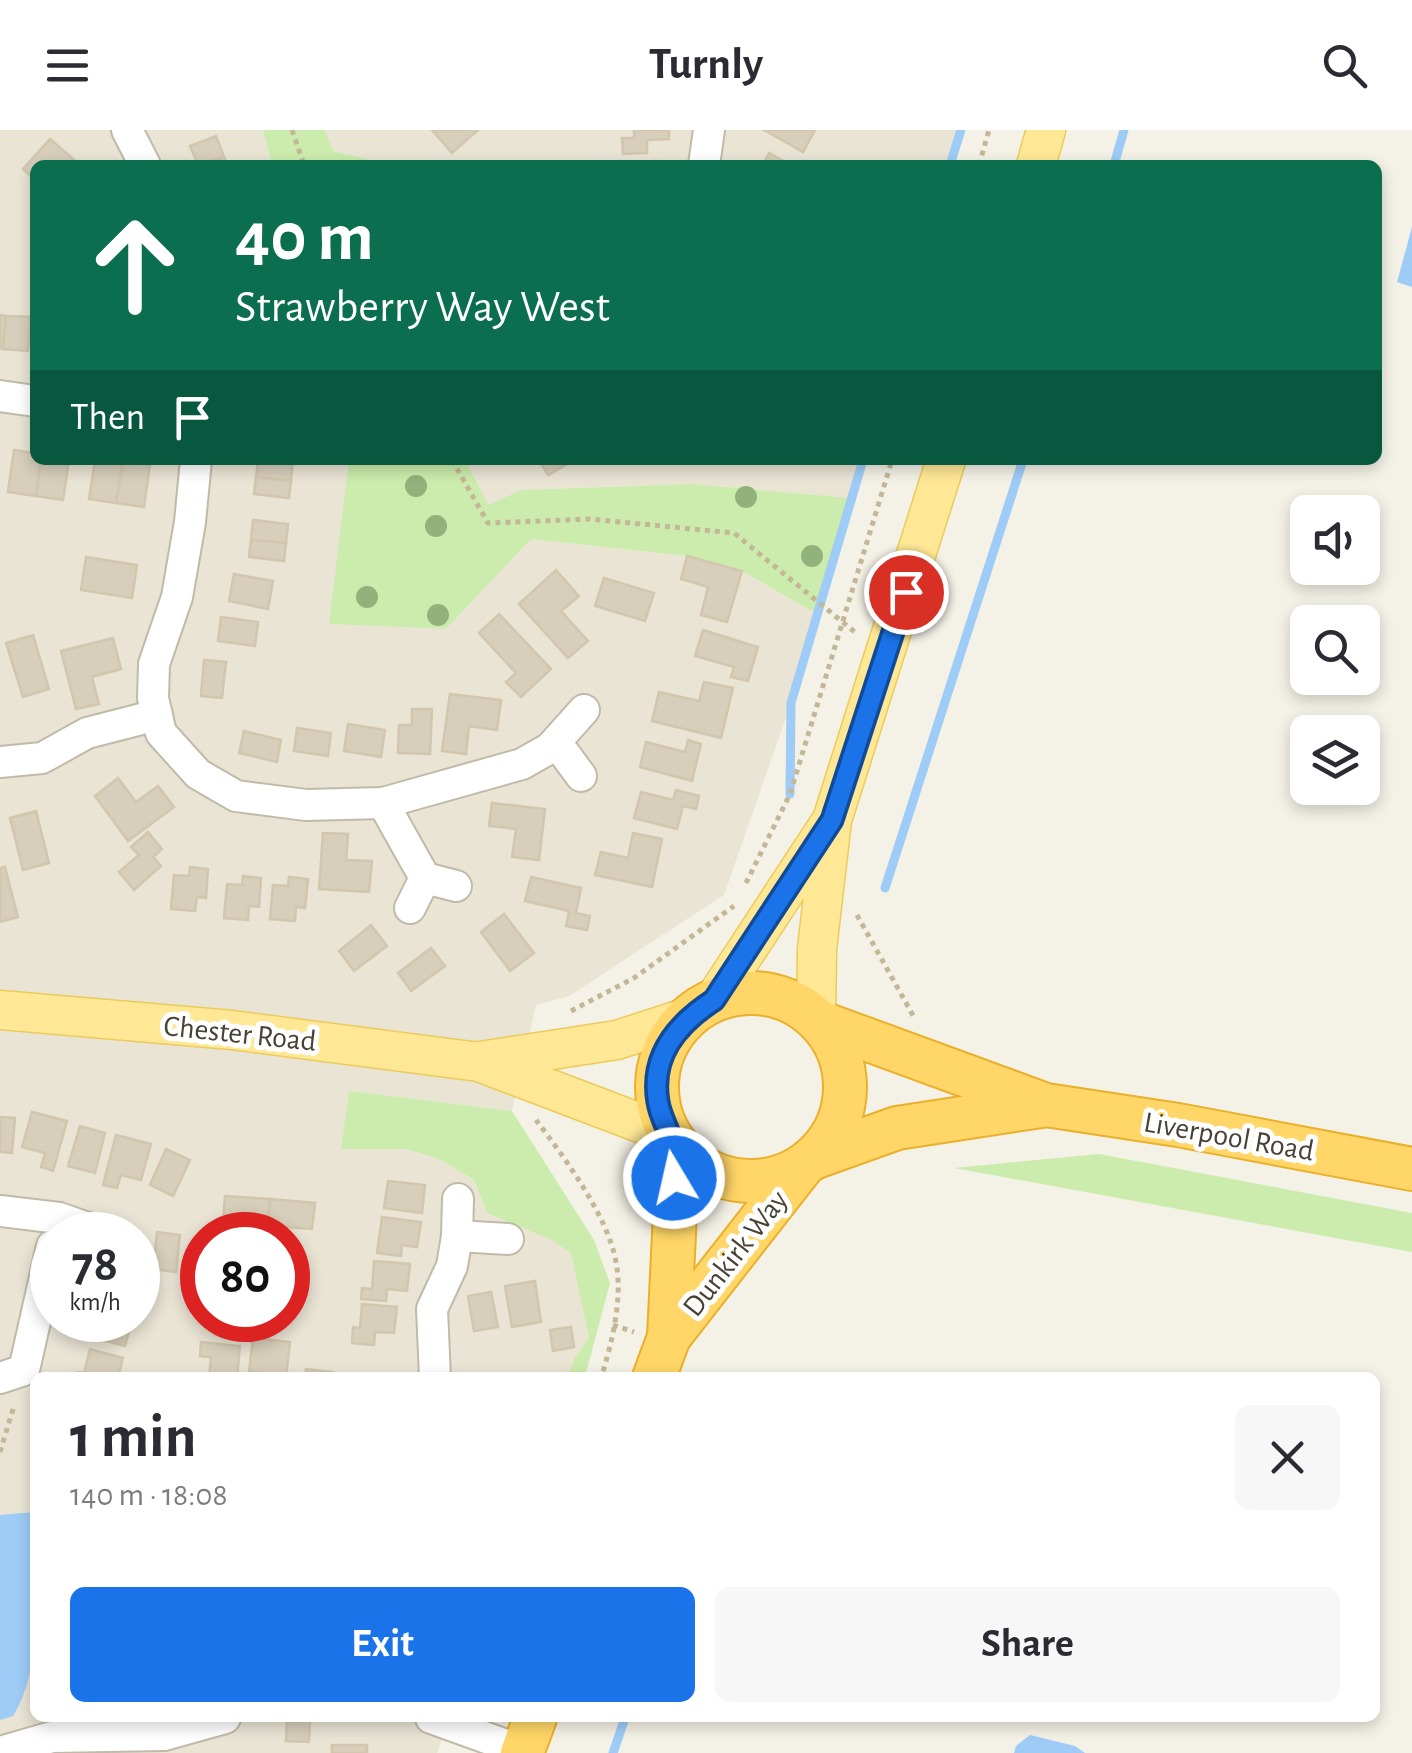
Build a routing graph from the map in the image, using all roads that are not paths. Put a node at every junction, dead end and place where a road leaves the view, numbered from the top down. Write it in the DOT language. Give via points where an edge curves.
graph roads {
  1 [pos="126,130"];
  2 [pos="709,130"];
  3 [pos="1046,130"];
  4 [pos="141,160"];
  5 [pos="705,160"];
  6 [pos="1037,160"];
  7 [pos="0,396"];
  8 [pos="30,400"];
  9 [pos="196,465"];
  10 [pos="944,465"];
  11 [pos="584,710"];
  12 [pos="157,716"];
  13 [pos="556,742"];
  14 [pos="0,762"];
  15 [pos="582,776"];
  16 [pos="383,803"];
  17 [pos="837,807"];
  18 [pos="424,878"];
  19 [pos="456,886"];
  20 [pos="410,908"];
  21 [pos="700,1009"];
  22 [pos="0,1010"];
  23 [pos="819,1020"];
  24 [pos="536,1068"];
  25 [pos="1046,1105"];
  26 [pos="671,1138"];
  27 [pos="807,1163"];
  28 [pos="1412,1169"];
  29 [pos="458,1198"];
  30 [pos="0,1210"];
  31 [pos="30,1223"];
  32 [pos="458,1236"];
  33 [pos="508,1239"];
  34 [pos="30,1337"];
  35 [pos="663,1352"];
  36 [pos="435,1372"];
  37 [pos="20,1378"];
  38 [pos="215,1722"];
  39 [pos="448,1722"];
  40 [pos="33,1729"];
  41 [pos="527,1740"];
  42 [pos="81,1744"];
  43 [pos="158,1744"];
  44 [pos="0,1752"];
  1 -- 4 [label="street"];
  2 -- 5 [label="street"];
  3 -- 6 [label="main road"];
  7 -- 8 [label="street"];
  9 -- 12 [label="street" via="177,597 154,664"];
  10 -- 17 [label="main road"];
  11 -- 13 [label="street"];
  12 -- 14 [label="street" via="87,733 42,758"];
  12 -- 16 [label="street" via="161,733 198,774 236,796 306,805"];
  13 -- 15 [label="street"];
  13 -- 16 [label="street" via="522,764"];
  16 -- 18 [label="street"];
  17 -- 21 [label="main road"];
  17 -- 23 [label="main road" via="817,949"];
  18 -- 19 [label="street"];
  18 -- 20 [label="street"];
  21 -- 23 [label="highway" via="744,992 775,995"];
  21 -- 24 [label="main road, Chester Road"];
  21 -- 26 [label="highway" via="666,1047 657,1074 658,1104"];
  22 -- 24 [label="main road, Chester Road" via="232,1030"];
  23 -- 25 [label="highway, Liverpool Road"];
  23 -- 27 [label="highway" via="845,1075 844,1109 830,1139"];
  24 -- 26 [label="main road, Chester Road"];
  25 -- 27 [label="highway, Liverpool Road" via="897,1128"];
  25 -- 28 [label="highway, Liverpool Road"];
  26 -- 27 [label="highway" via="696,1164 725,1179 768,1181"];
  26 -- 35 [label="highway, Dunkirk Way" via="675,1213"];
  27 -- 35 [label="highway, Dunkirk Way"];
  29 -- 32 [label="street"];
  30 -- 31 [label="street"];
  32 -- 33 [label="street"];
  32 -- 36 [label="street" via="432,1310"];
  34 -- 37 [label="street"];
  38 -- 43 [label="street"];
  39 -- 41 [label="street"];
  40 -- 42 [label="street"];
  40 -- 44 [label="street"];
  42 -- 43 [label="street"];
}
